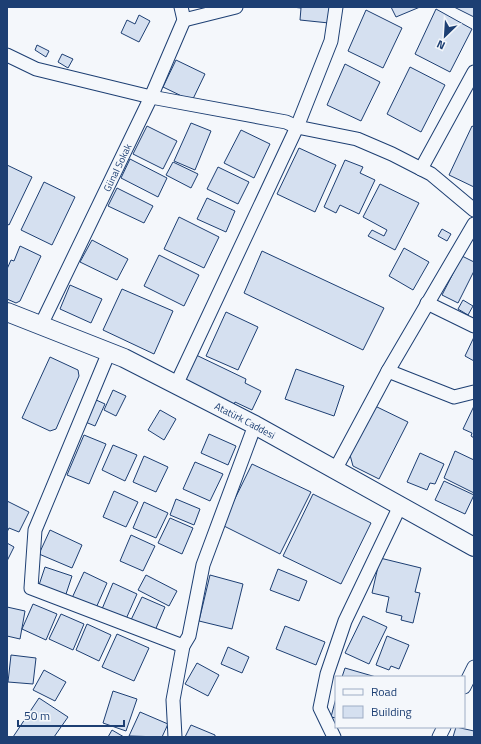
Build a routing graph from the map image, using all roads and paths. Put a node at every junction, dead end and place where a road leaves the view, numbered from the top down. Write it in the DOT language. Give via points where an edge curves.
graph roads {
  1 [pos="181,7"];
  2 [pos="236,7"];
  3 [pos="336,7"];
  4 [pos="184,20"];
  5 [pos="7,55"];
  6 [pos="474,72"];
  7 [pos="151,98"];
  8 [pos="297,127"];
  9 [pos="421,169"];
  10 [pos="474,210"];
  11 [pos="474,224"];
  12 [pos="427,303"];
  13 [pos="7,312"];
  14 [pos="41,325"];
  15 [pos="474,326"];
  16 [pos="109,352"];
  17 [pos="388,371"];
  18 [pos="176,385"];
  19 [pos="474,392"];
  20 [pos="254,425"];
  21 [pos="335,470"];
  22 [pos="400,506"];
  23 [pos="474,547"];
  24 [pos="183,646"];
  25 [pos="474,667"];
  26 [pos="465,685"];
  27 [pos="444,728"];
  28 [pos="175,737"];
  29 [pos="334,737"];
  30 [pos="439,737"];
  1 -- 4 [label="street"];
  2 -- 4 [label="street"];
  3 -- 8 [label="street" via="331,41"];
  4 -- 7 [label="street, Günal Sokak"];
  5 -- 7 [label="street" via="36,68"];
  6 -- 9 [label="street"];
  7 -- 8 [label="street" via="286,122"];
  7 -- 14 [label="street, Günal Sokak"];
  8 -- 9 [label="street" via="356,138"];
  8 -- 18 [label="street"];
  9 -- 10 [label="street" via="431,174"];
  11 -- 12 [label="street"];
  12 -- 15 [label="street"];
  12 -- 17 [label="street"];
  13 -- 14 [label="street, Atatürk Caddesi"];
  14 -- 16 [label="street, Atatürk Caddesi"];
  16 -- 18 [label="street, Atatürk Caddesi"];
  16 -- 24 [label="street" via="35,530 31,588"];
  17 -- 19 [label="street" via="454,397"];
  17 -- 21 [label="street"];
  18 -- 20 [label="street, Atatürk Caddesi"];
  20 -- 21 [label="street, Atatürk Caddesi"];
  20 -- 24 [label="street" via="203,565 189,636"];
  21 -- 22 [label="street, Atatürk Caddesi"];
  22 -- 23 [label="street, Atatürk Caddesi"];
  22 -- 29 [label="street" via="345,621 327,674 320,708"];
  24 -- 28 [label="street" via="173,700"];
  25 -- 26 [label="street"];
  27 -- 30 [label="street"];
}
